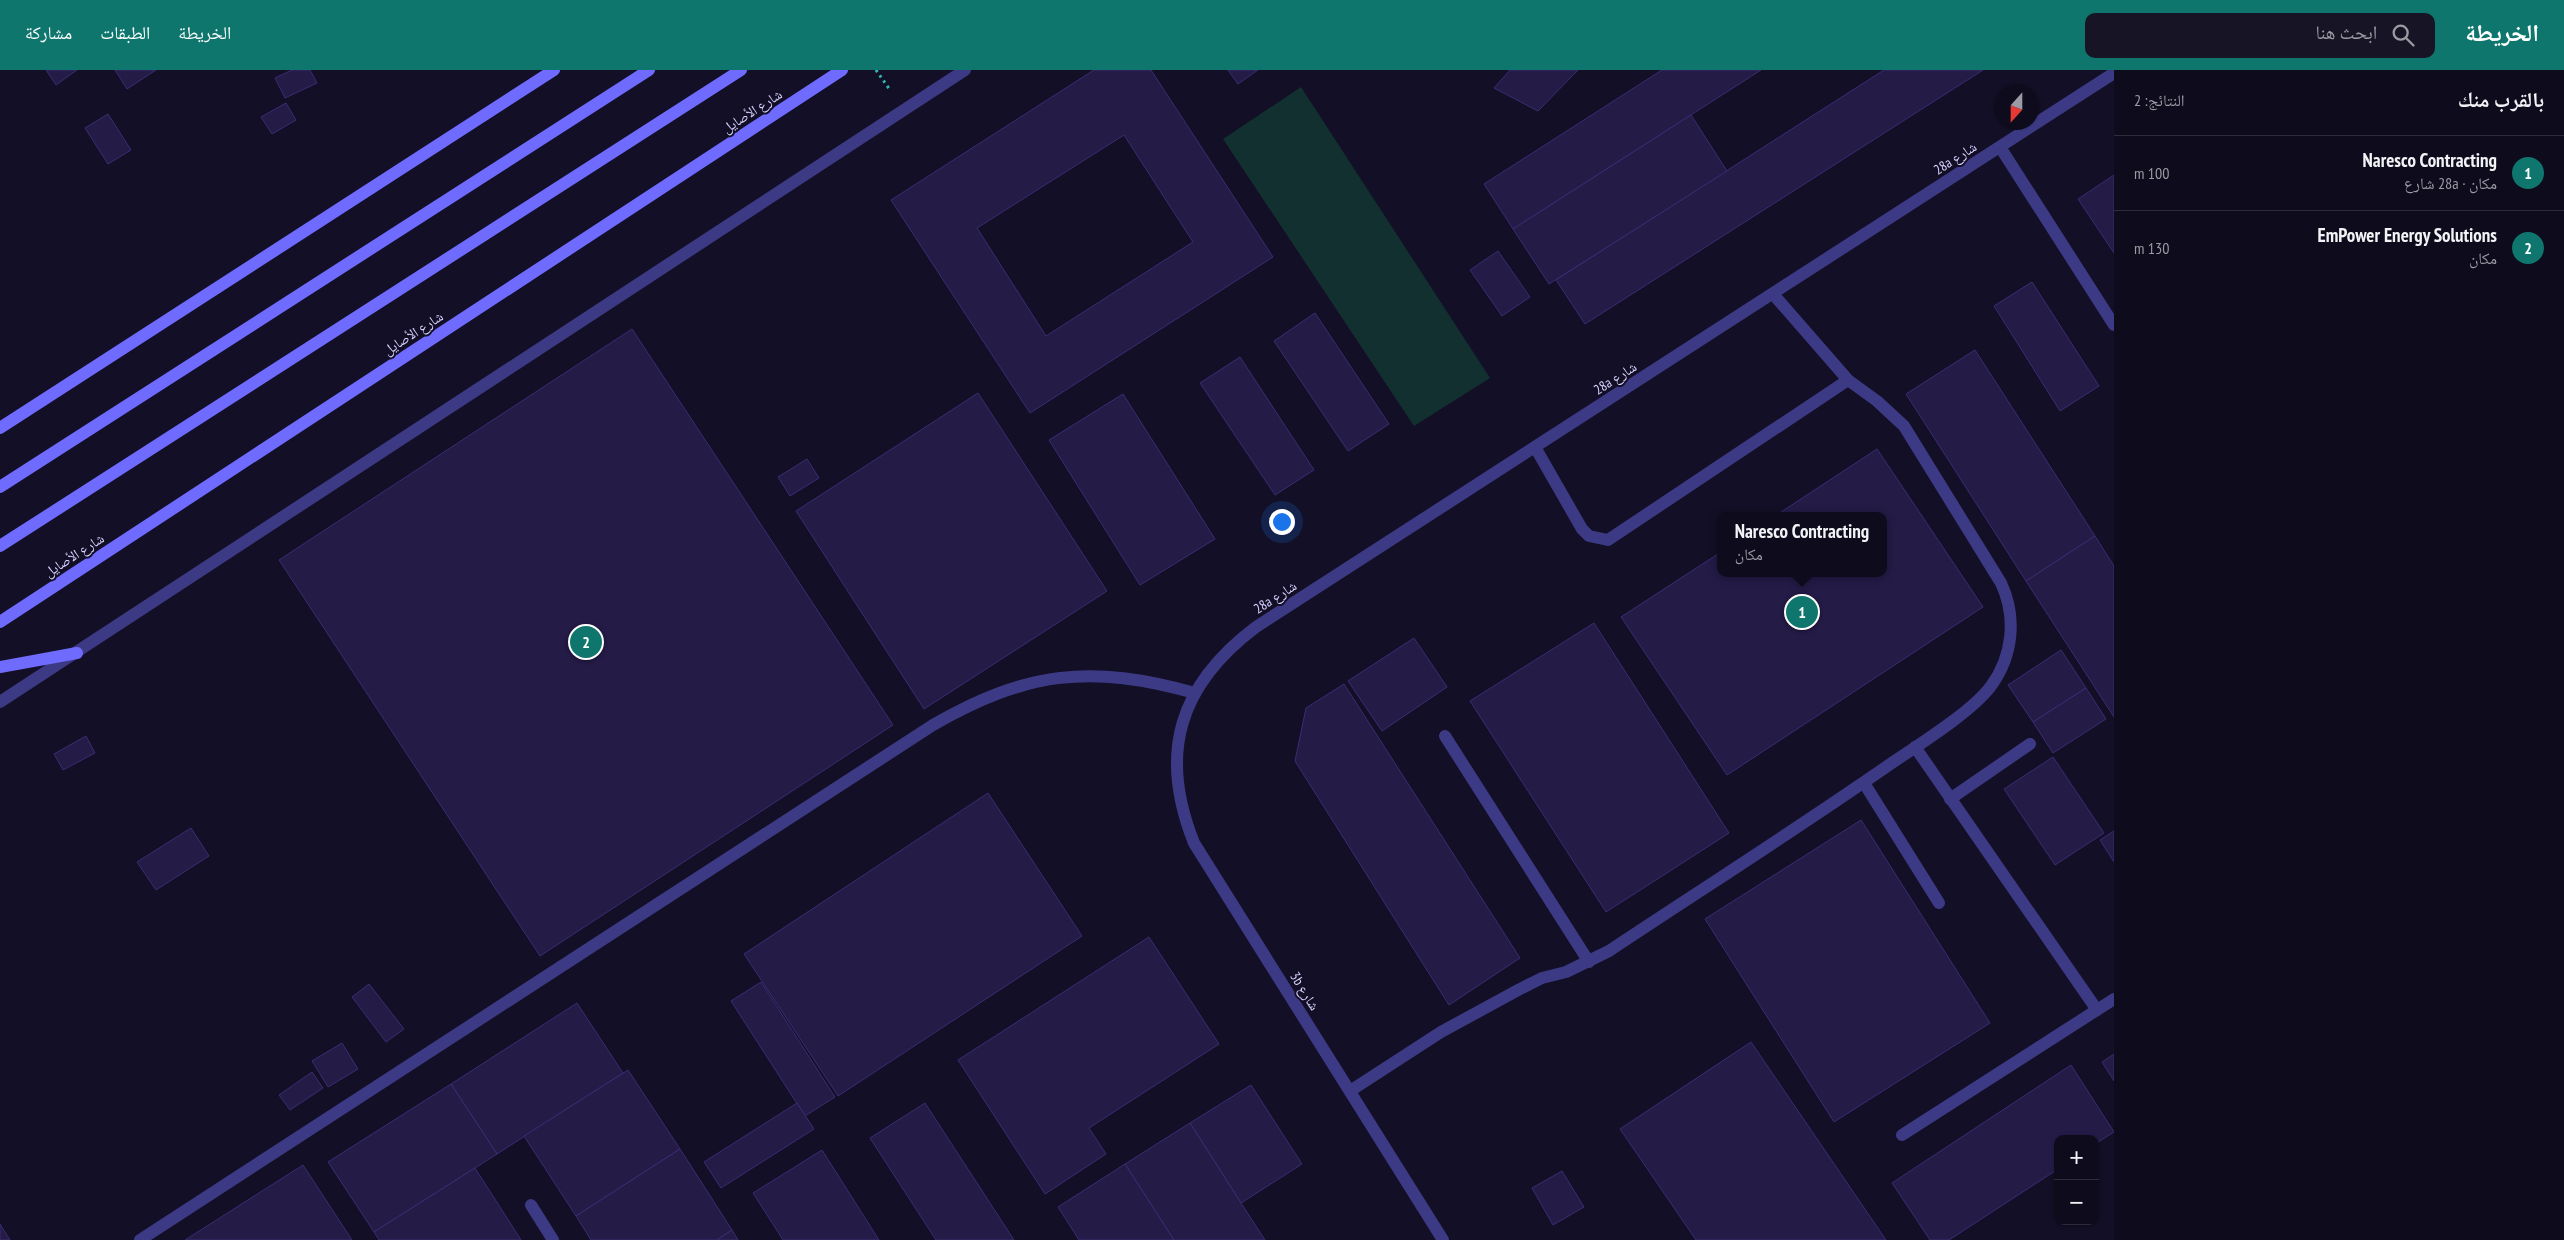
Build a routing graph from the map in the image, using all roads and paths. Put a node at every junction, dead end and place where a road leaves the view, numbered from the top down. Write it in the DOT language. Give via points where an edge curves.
graph roads {
  1 [pos="554,70"];
  2 [pos="649,70"];
  3 [pos="741,70"];
  4 [pos="842,70"];
  5 [pos="965,70"];
  6 [pos="2114,73"];
  7 [pos="2000,147"];
  8 [pos="1773,294"];
  9 [pos="2114,324"];
  10 [pos="1848,380"];
  11 [pos="0,428"];
  12 [pos="1535,447"];
  13 [pos="0,487"];
  14 [pos="0,546"];
  15 [pos="0,622"];
  16 [pos="77,653"];
  17 [pos="0,667"];
  18 [pos="1194,693"];
  19 [pos="0,702"];
  20 [pos="1445,736"];
  21 [pos="2030,744"];
  22 [pos="1178,746"];
  23 [pos="1914,748"];
  24 [pos="1864,782"];
  25 [pos="1950,799"];
  26 [pos="1939,903"];
  27 [pos="1589,962"];
  28 [pos="2114,999"];
  29 [pos="2097,1010"];
  30 [pos="1350,1091"];
  31 [pos="1902,1135"];
  32 [pos="531,1205"];
  33 [pos="140,1240"];
  34 [pos="553,1240"];
  35 [pos="1443,1240"];
  1 -- 11 [label="street"];
  2 -- 13 [label="street"];
  3 -- 14 [label="street"];
  4 -- 15 [label="street, شارع الأصايل"];
  5 -- 16 [label="street"];
  6 -- 7 [label="street, 28a شارع"];
  7 -- 8 [label="street, 28a شارع"];
  7 -- 9 [label="street"];
  8 -- 10 [label="street"];
  8 -- 12 [label="street, 28a شارع"];
  10 -- 12 [label="street" via="1608,540 1589,536 1582,529"];
  10 -- 23 [label="street" via="1878,401 1904,426 2009,600 2012,617 2007,653 1991,686 1979,700"];
  12 -- 18 [label="street, 28a شارع" via="1256,627 1211,667"];
  16 -- 17 [label="street"];
  16 -- 19 [label="street"];
  18 -- 22 [label="street, 28a شارع"];
  18 -- 33 [label="street" via="1150,681 1105,675 1060,677 1024,684 972,702"];
  20 -- 27 [label="street"];
  21 -- 25 [label="street"];
  22 -- 30 [label="street, 3b شارع" via="1179,796 1194,843"];
  23 -- 24 [label="street"];
  23 -- 25 [label="street"];
  24 -- 26 [label="street"];
  24 -- 27 [label="street"];
  25 -- 29 [label="street"];
  27 -- 30 [label="street" via="1520,988 1441,1032"];
  28 -- 29 [label="street"];
  29 -- 31 [label="street"];
  30 -- 35 [label="street, 3b شارع"];
  32 -- 34 [label="street"];
}
